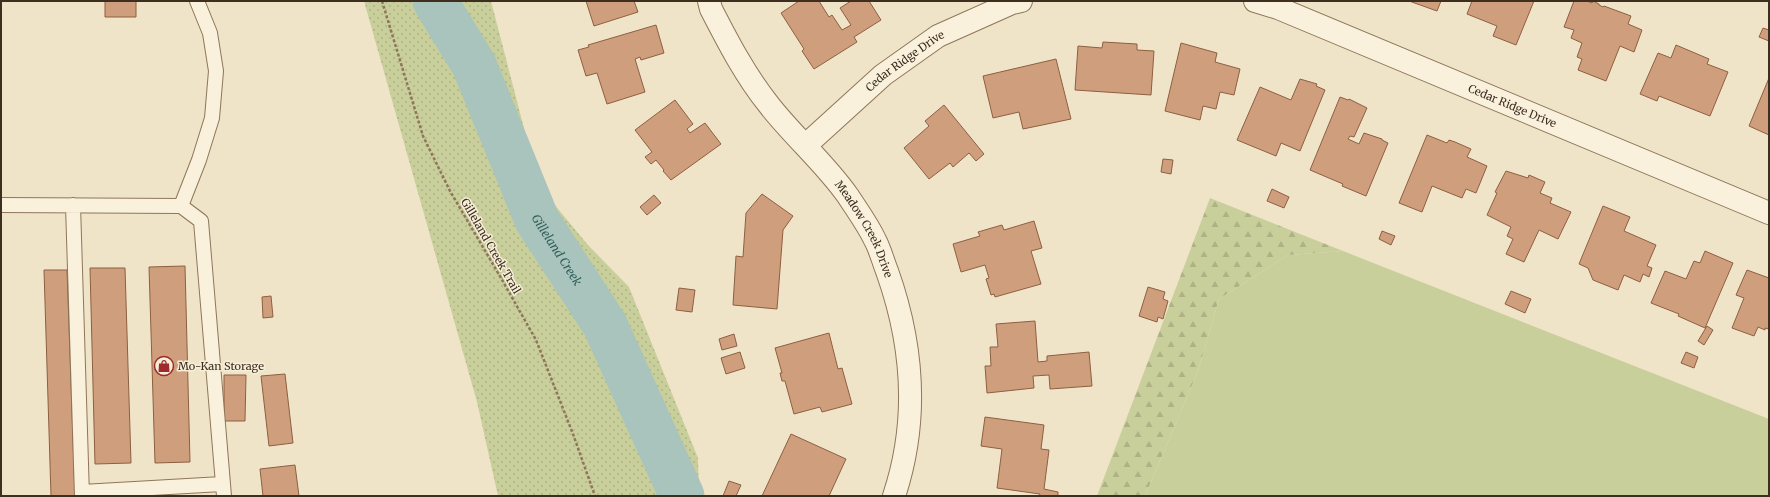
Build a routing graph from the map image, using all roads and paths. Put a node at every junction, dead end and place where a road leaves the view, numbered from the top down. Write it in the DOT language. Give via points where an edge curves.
graph roads {
  1 [pos="197,1"];
  2 [pos="382,1"];
  3 [pos="709,1"];
  4 [pos="1021,1"];
  5 [pos="1255,1"];
  6 [pos="806,145"];
  7 [pos="1,205"];
  8 [pos="73,205"];
  9 [pos="181,206"];
  10 [pos="1769,214"];
  11 [pos="223,490"];
  12 [pos="82,494"];
  13 [pos="595,496"];
  14 [pos="894,496"];
  1 -- 9 [label="lane" via="210,33 216,71 212,118"];
  2 -- 13 [label="path, Gilleland Creek Trail" via="423,136 450,190 536,340 574,434"];
  3 -- 6 [label="street, Meadow Creek Drive" via="738,61 769,105"];
  4 -- 6 [label="street, Cedar Ridge Drive" via="938,36 883,75"];
  5 -- 10 [label="street, Cedar Ridge Drive" via="1278,8"];
  6 -- 14 [label="street, Meadow Creek Drive" via="847,195 875,240 894,290 906,337 910,376 910,422 900,478"];
  7 -- 8 [label="lane"];
  8 -- 9 [label="lane"];
  8 -- 12 [label="lane"];
  9 -- 11 [label="lane" via="201,221"];
  11 -- 12 [label="lane"];
}
